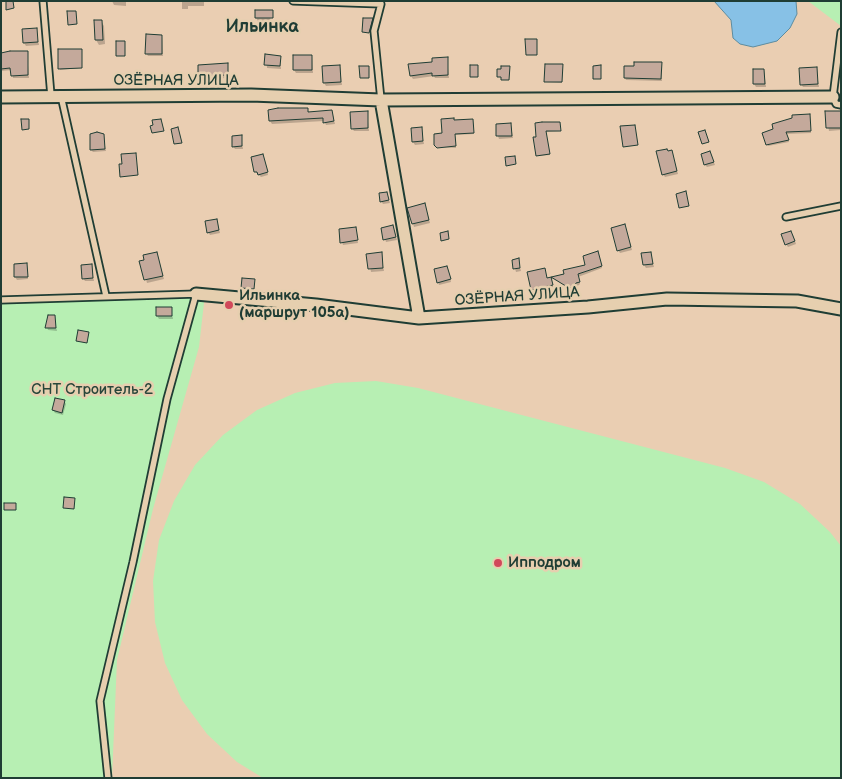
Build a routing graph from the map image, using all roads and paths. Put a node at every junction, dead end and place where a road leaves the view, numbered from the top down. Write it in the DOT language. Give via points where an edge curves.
graph roads {
  1 [pos="42,1"];
  2 [pos="293,1"];
  3 [pos="381,2"];
  4 [pos="841,32"];
  5 [pos="56,96"];
  6 [pos="1,97"];
  7 [pos="381,100"];
  8 [pos="837,101"];
  9 [pos="841,206"];
  10 [pos="786,217"];
  11 [pos="196,294"];
  12 [pos="106,296"];
  13 [pos="1,300"];
  14 [pos="841,309"];
  15 [pos="419,318"];
  16 [pos="108,778"];
  1 -- 5 [label="lane"];
  2 -- 3 [label="lane"];
  3 -- 7 [label="lane" via="374,31"];
  4 -- 8 [label="lane"];
  5 -- 6 [label="street, ОЗЁРНАЯ УЛИЦА"];
  5 -- 7 [label="street, ОЗЁРНАЯ УЛИЦА" via="251,95"];
  5 -- 12 [label="lane"];
  7 -- 8 [label="street, ОЗЁРНАЯ УЛИЦА"];
  7 -- 15 [label="street"];
  9 -- 10 [label="lane"];
  11 -- 12 [label="lane"];
  11 -- 15 [label="street, ОЗЁРНАЯ УЛИЦА"];
  11 -- 16 [label="lane" via="167,399 100,701"];
  12 -- 13 [label="lane"];
  14 -- 15 [label="street, ОЗЁРНАЯ УЛИЦА" via="797,301 667,299"];
}
